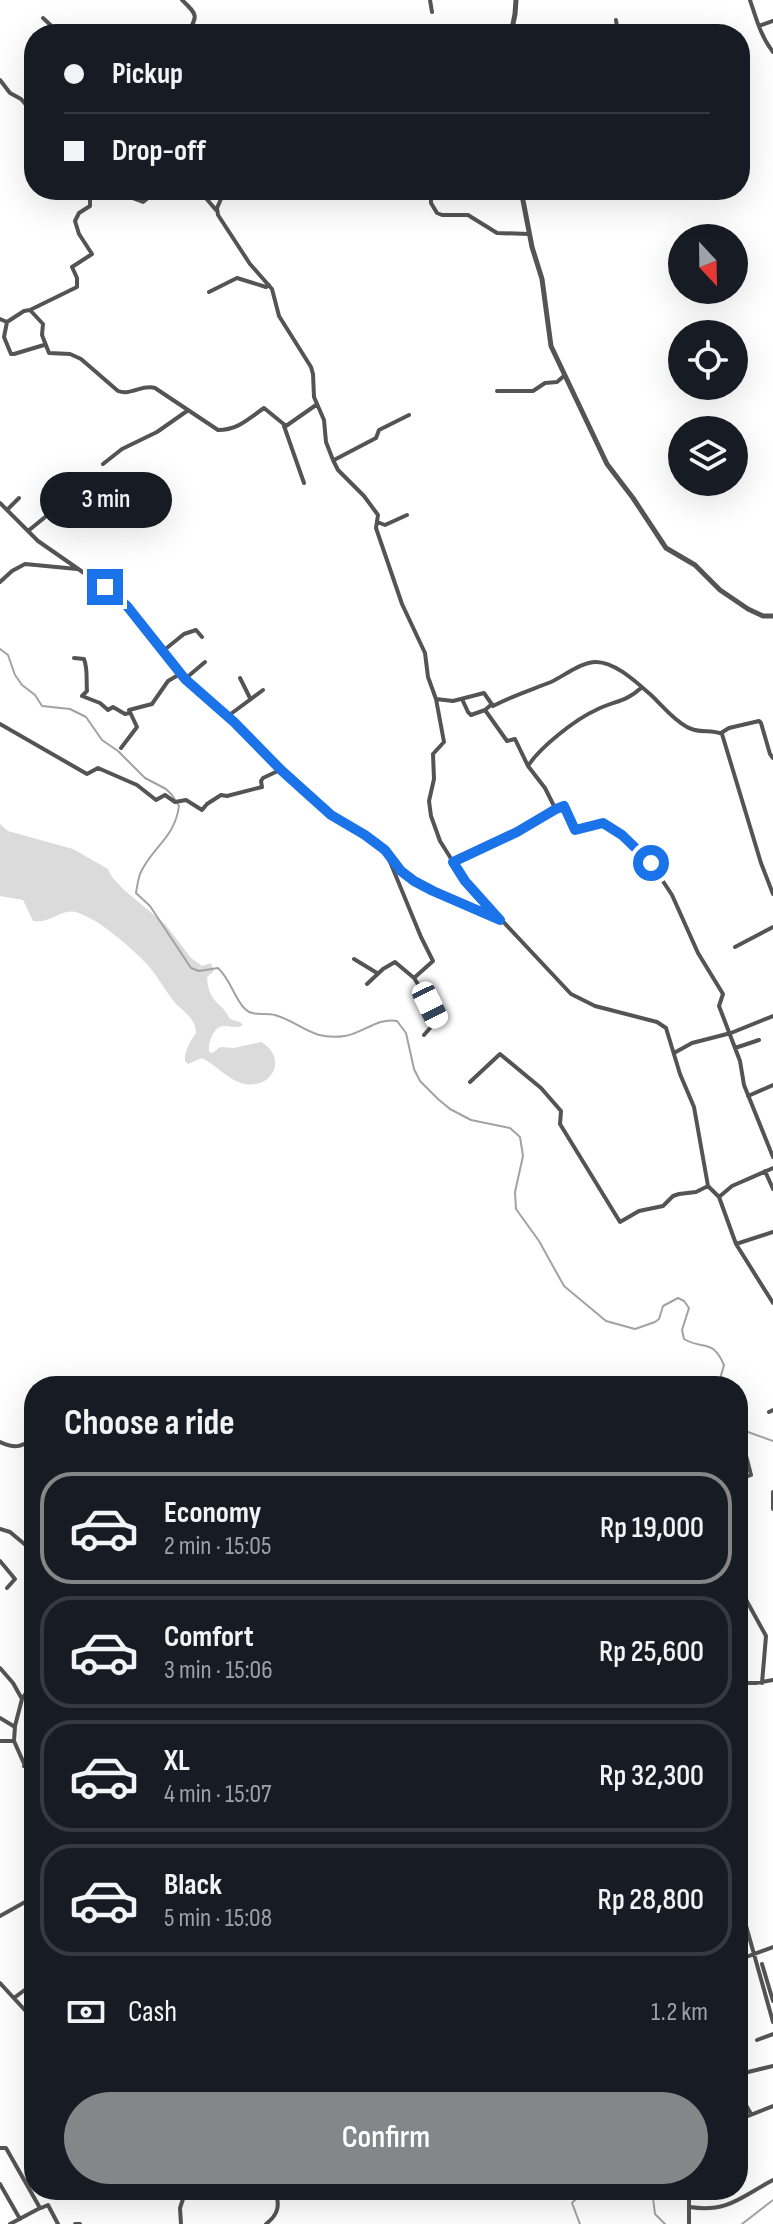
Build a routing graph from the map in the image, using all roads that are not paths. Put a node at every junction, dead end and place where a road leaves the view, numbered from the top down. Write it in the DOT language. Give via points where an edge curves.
graph roads {
  1 [pos="182,0"];
  2 [pos="430,0"];
  3 [pos="516,0"];
  4 [pos="750,0"];
  5 [pos="432,12"];
  6 [pos="43,18"];
  7 [pos="616,20"];
  8 [pos="773,21"];
  9 [pos="49,24"];
  10 [pos="193,24"];
  11 [pos="513,24"];
  12 [pos="617,24"];
  13 [pos="759,26"];
  14 [pos="773,52"];
  15 [pos="0,80"];
  16 [pos="24,102"];
  17 [pos="90,200"];
  18 [pos="208,200"];
  19 [pos="220,200"];
  20 [pos="431,200"];
  21 [pos="523,200"];
  22 [pos="216,210"];
  23 [pos="529,234"];
  24 [pos="269,285"];
  25 [pos="209,292"];
  26 [pos="30,310"];
  27 [pos="0,319"];
  28 [pos="7,322"];
  29 [pos="44,345"];
  30 [pos="565,375"];
  31 [pos="497,391"];
  32 [pos="316,405"];
  33 [pos="187,411"];
  34 [pos="409,415"];
  35 [pos="284,426"];
  36 [pos="333,460"];
  37 [pos="103,464"];
  38 [pos="304,483"];
  39 [pos="19,498"];
  40 [pos="0,503"];
  41 [pos="55,509"];
  42 [pos="7,510"];
  43 [pos="407,515"];
  44 [pos="377,522"];
  45 [pos="28,531"];
  46 [pos="79,569"];
  47 [pos="0,582"];
  48 [pos="773,616"];
  49 [pos="202,637"];
  50 [pos="163,651"];
  51 [pos="74,658"];
  52 [pos="205,662"];
  53 [pos="180,674"];
  54 [pos="240,678"];
  55 [pos="185,679"];
  56 [pos="641,688"];
  57 [pos="263,690"];
  58 [pos="250,698"];
  59 [pos="436,699"];
  60 [pos="462,699"];
  61 [pos="492,704"];
  62 [pos="485,710"];
  63 [pos="129,713"];
  64 [pos="228,716"];
  65 [pos="0,724"];
  66 [pos="721,733"];
  67 [pos="121,748"];
  68 [pos="773,758"];
  69 [pos="528,766"];
  70 [pos="281,770"];
  71 [pos="556,809"];
  72 [pos="385,850"];
  73 [pos="453,862"];
  74 [pos="773,894"];
  75 [pos="500,920"];
  76 [pos="773,927"];
  77 [pos="735,947"];
  78 [pos="354,959"];
  79 [pos="377,973"];
  80 [pos="414,978"];
  81 [pos="367,984"];
  82 [pos="773,1016"];
  83 [pos="731,1033"];
  84 [pos="424,1035"];
  85 [pos="759,1040"];
  86 [pos="735,1048"];
  87 [pos="674,1053"];
  88 [pos="470,1082"];
  89 [pos="773,1085"];
  90 [pos="748,1096"];
  91 [pos="773,1157"];
  92 [pos="773,1168"];
  93 [pos="765,1171"];
  94 [pos="708,1186"];
  95 [pos="773,1189"];
  96 [pos="719,1197"];
  97 [pos="773,1232"];
  98 [pos="736,1244"];
  99 [pos="773,1303"];
  100 [pos="0,1442"];
  101 [pos="24,1444"];
  102 [pos="773,1492"];
  103 [pos="773,1509"];
  104 [pos="0,1529"];
  105 [pos="24,1544"];
  106 [pos="0,1561"];
  107 [pos="7,1588"];
  108 [pos="748,1603"];
  109 [pos="0,1668"];
  110 [pos="773,1680"];
  111 [pos="748,1683"];
  112 [pos="762,1683"];
  113 [pos="24,1696"];
  114 [pos="22,1699"];
  115 [pos="0,1718"];
  116 [pos="15,1727"];
  117 [pos="0,1741"];
  118 [pos="14,1741"];
  119 [pos="24,1766"];
  120 [pos="24,1903"];
  121 [pos="0,1916"];
  122 [pos="748,1933"];
  123 [pos="773,1947"];
  124 [pos="754,1954"];
  125 [pos="748,1956"];
  126 [pos="762,1964"];
  127 [pos="0,1983"];
  128 [pos="767,1986"];
  129 [pos="24,1990"];
  130 [pos="14,1998"];
  131 [pos="773,2001"];
  132 [pos="24,2009"];
  133 [pos="773,2022"];
  134 [pos="773,2034"];
  135 [pos="757,2040"];
  136 [pos="773,2066"];
  137 [pos="748,2072"];
  138 [pos="773,2106"];
  139 [pos="748,2109"];
  140 [pos="751,2114"];
  141 [pos="748,2115"];
  142 [pos="0,2148"];
  143 [pos="24,2180"];
  144 [pos="773,2180"];
  145 [pos="0,2184"];
  146 [pos="748,2194"];
  147 [pos="35,2200"];
  148 [pos="183,2200"];
  149 [pos="278,2200"];
  150 [pos="690,2200"];
  151 [pos="737,2200"];
  152 [pos="690,2207"];
  153 [pos="40,2208"];
  154 [pos="22,2218"];
  155 [pos="10,2224"];
  156 [pos="30,2224"];
  157 [pos="58,2224"];
  158 [pos="181,2224"];
  159 [pos="266,2224"];
  160 [pos="690,2224"];
  1 -- 10 [label="street" via="194,13"];
  2 -- 5 [label="street"];
  3 -- 11 [label="street"];
  4 -- 13 [label="street"];
  6 -- 9 [label="street"];
  7 -- 12 [label="street"];
  8 -- 13 [label="street"];
  13 -- 14 [label="street"];
  15 -- 16 [label="street"];
  17 -- 26 [label="street" via="75,221 92,254 72,267 77,287"];
  18 -- 22 [label="street"];
  19 -- 22 [label="street"];
  20 -- 23 [label="street" via="442,215 468,215 497,233"];
  21 -- 23 [label="street"];
  22 -- 24 [label="street"];
  23 -- 30 [label="street" via="542,279 551,346"];
  24 -- 25 [label="street" via="237,278"];
  24 -- 32 [label="street" via="279,316 311,367"];
  26 -- 28 [label="street"];
  26 -- 29 [label="street" via="43,324"];
  27 -- 28 [label="street"];
  28 -- 29 [label="street" via="4,337 11,354"];
  29 -- 33 [label="street" via="49,353 81,359 118,391 152,386"];
  30 -- 31 [label="street" via="533,391"];
  30 -- 48 [label="street" via="607,464 666,548 748,609"];
  32 -- 35 [label="street"];
  32 -- 36 [label="street"];
  33 -- 35 [label="street" via="224,430 244,424 264,408"];
  33 -- 37 [label="street"];
  34 -- 36 [label="street"];
  35 -- 38 [label="street"];
  36 -- 44 [label="street" via="377,512"];
  39 -- 42 [label="street"];
  40 -- 42 [label="street"];
  41 -- 45 [label="street"];
  42 -- 45 [label="street"];
  43 -- 44 [label="street" via="385,525"];
  44 -- 59 [label="street"];
  45 -- 46 [label="street"];
  46 -- 47 [label="street" via="25,564"];
  46 -- 50 [label="street" via="120,598"];
  49 -- 50 [label="street" via="190,631"];
  50 -- 53 [label="street"];
  51 -- 63 [label="street" via="84,659 87,667 87,691 82,696 108,710"];
  52 -- 55 [label="street"];
  53 -- 55 [label="street"];
  53 -- 63 [label="street" via="168,681 153,703"];
  54 -- 58 [label="street"];
  55 -- 64 [label="street"];
  56 -- 61 [label="street" via="613,667 591,663"];
  56 -- 66 [label="street" via="688,728"];
  56 -- 69 [label="street" via="588,715 543,747"];
  57 -- 58 [label="street"];
  58 -- 64 [label="street"];
  59 -- 60 [label="street"];
  59 -- 73 [label="street" via="444,742 433,754 429,801 434,826"];
  60 -- 61 [label="street" via="484,693"];
  60 -- 62 [label="street" via="470,715"];
  61 -- 62 [label="street"];
  62 -- 69 [label="street" via="507,741 515,739"];
  63 -- 67 [label="street" via="137,727"];
  64 -- 70 [label="street"];
  65 -- 70 [label="street" via="87,774 98,768 156,800 165,795 204,810 221,795 262,787 263,778"];
  66 -- 68 [label="street" via="759,721"];
  66 -- 74 [label="street"];
  69 -- 71 [label="street"];
  70 -- 72 [label="street" via="331,815"];
  71 -- 73 [label="street"];
  71 -- 83 [label="street" via="566,807 575,830 599,822 607,825 651,863 721,991 719,1006"];
  72 -- 75 [label="street" via="414,881"];
  72 -- 80 [label="street" via="433,961"];
  73 -- 75 [label="street"];
  75 -- 87 [label="street" via="571,994 664,1026"];
  76 -- 77 [label="street"];
  78 -- 79 [label="street"];
  79 -- 80 [label="street" via="396,962"];
  79 -- 81 [label="street"];
  80 -- 84 [label="street" via="437,1020"];
  82 -- 83 [label="street"];
  83 -- 86 [label="street"];
  83 -- 87 [label="street"];
  85 -- 86 [label="street"];
  86 -- 90 [label="street"];
  87 -- 94 [label="street" via="694,1107"];
  88 -- 94 [label="street" via="500,1054 540,1086 561,1111 560,1124 620,1222"];
  89 -- 90 [label="street"];
  90 -- 91 [label="street"];
  92 -- 93 [label="street"];
  93 -- 95 [label="street"];
  93 -- 96 [label="street"];
  94 -- 96 [label="street"];
  96 -- 98 [label="street"];
  97 -- 98 [label="street"];
  98 -- 99 [label="street"];
  100 -- 101 [label="street" via="11,1447"];
  102 -- 103 [label="street"];
  104 -- 105 [label="street"];
  106 -- 107 [label="street" via="15,1579"];
  108 -- 112 [label="street" via="766,1636"];
  109 -- 114 [label="street"];
  110 -- 112 [label="street"];
  111 -- 112 [label="street"];
  113 -- 114 [label="street"];
  114 -- 116 [label="street"];
  115 -- 116 [label="street"];
  116 -- 118 [label="street"];
  117 -- 118 [label="street"];
  118 -- 119 [label="street"];
  120 -- 121 [label="street"];
  122 -- 124 [label="street"];
  123 -- 124 [label="street"];
  124 -- 125 [label="street"];
  124 -- 128 [label="street"];
  126 -- 128 [label="street"];
  127 -- 130 [label="street"];
  128 -- 131 [label="street"];
  128 -- 133 [label="street"];
  129 -- 130 [label="street"];
  130 -- 132 [label="street"];
  134 -- 135 [label="street"];
  136 -- 137 [label="street"];
  138 -- 140 [label="street"];
  139 -- 140 [label="street"];
  140 -- 141 [label="street"];
  142 -- 143 [label="street" via="6,2148"];
  144 -- 146 [label="street"];
  145 -- 154 [label="street"];
  147 -- 153 [label="street"];
  148 -- 158 [label="street"];
  149 -- 159 [label="street" via="276,2214"];
  150 -- 152 [label="street"];
  151 -- 152 [label="street" via="705,2210"];
  152 -- 160 [label="street"];
  153 -- 154 [label="street"];
  153 -- 157 [label="street" via="48,2205"];
  154 -- 155 [label="street"];
  154 -- 156 [label="street"];
}
